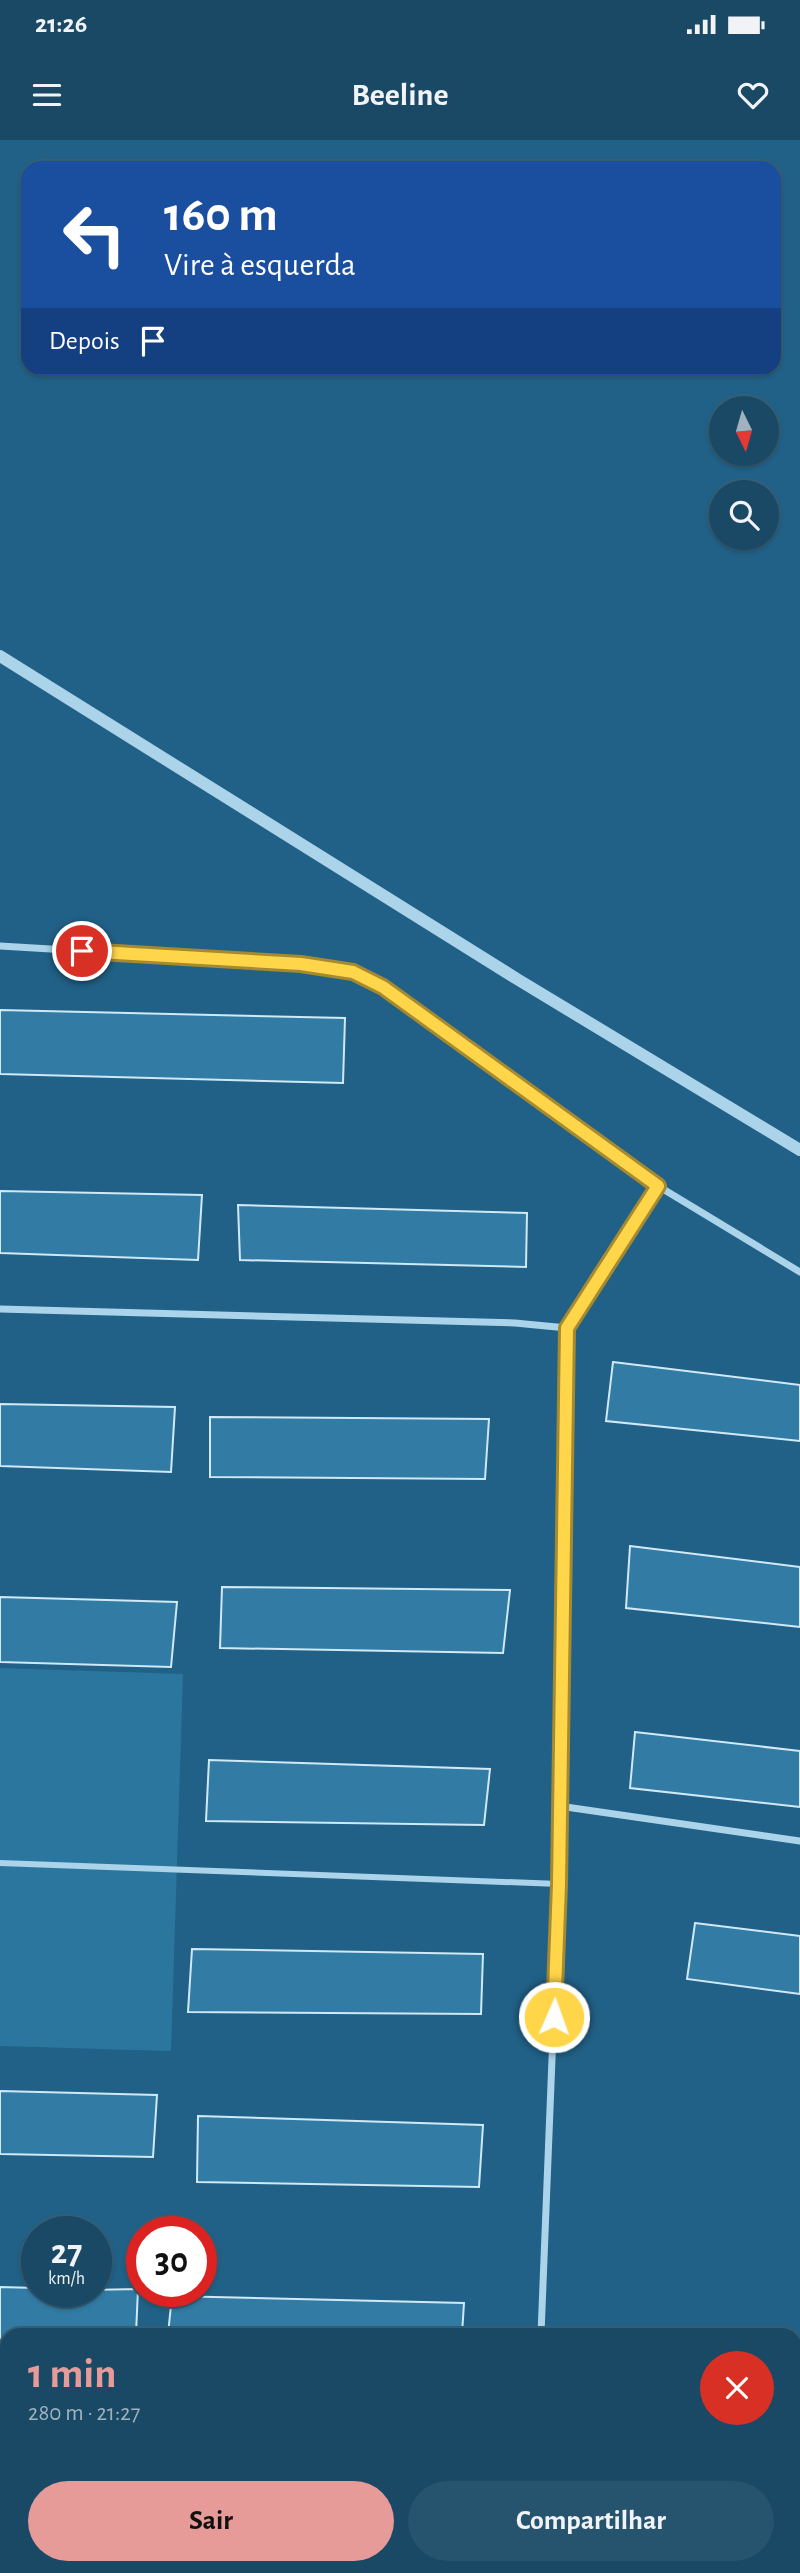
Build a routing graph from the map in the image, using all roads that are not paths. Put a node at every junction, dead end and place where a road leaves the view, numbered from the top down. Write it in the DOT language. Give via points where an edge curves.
graph roads {
  1 [pos="0,656"];
  2 [pos="0,946"];
  3 [pos="800,1150"];
  4 [pos="658,1186"];
  5 [pos="800,1272"];
  6 [pos="0,1309"];
  7 [pos="567,1328"];
  8 [pos="559,1805"];
  9 [pos="800,1841"];
  10 [pos="0,1863"];
  11 [pos="559,1884"];
  12 [pos="541,2328"];
  1 -- 3 [label="street"];
  2 -- 4 [label="street" via="301,964 353,972 383,987"];
  4 -- 5 [label="street"];
  4 -- 7 [label="street"];
  6 -- 7 [label="street"];
  7 -- 8 [label="street"];
  8 -- 9 [label="street"];
  8 -- 11 [label="street"];
  10 -- 11 [label="street"];
  11 -- 12 [label="street"];
}
